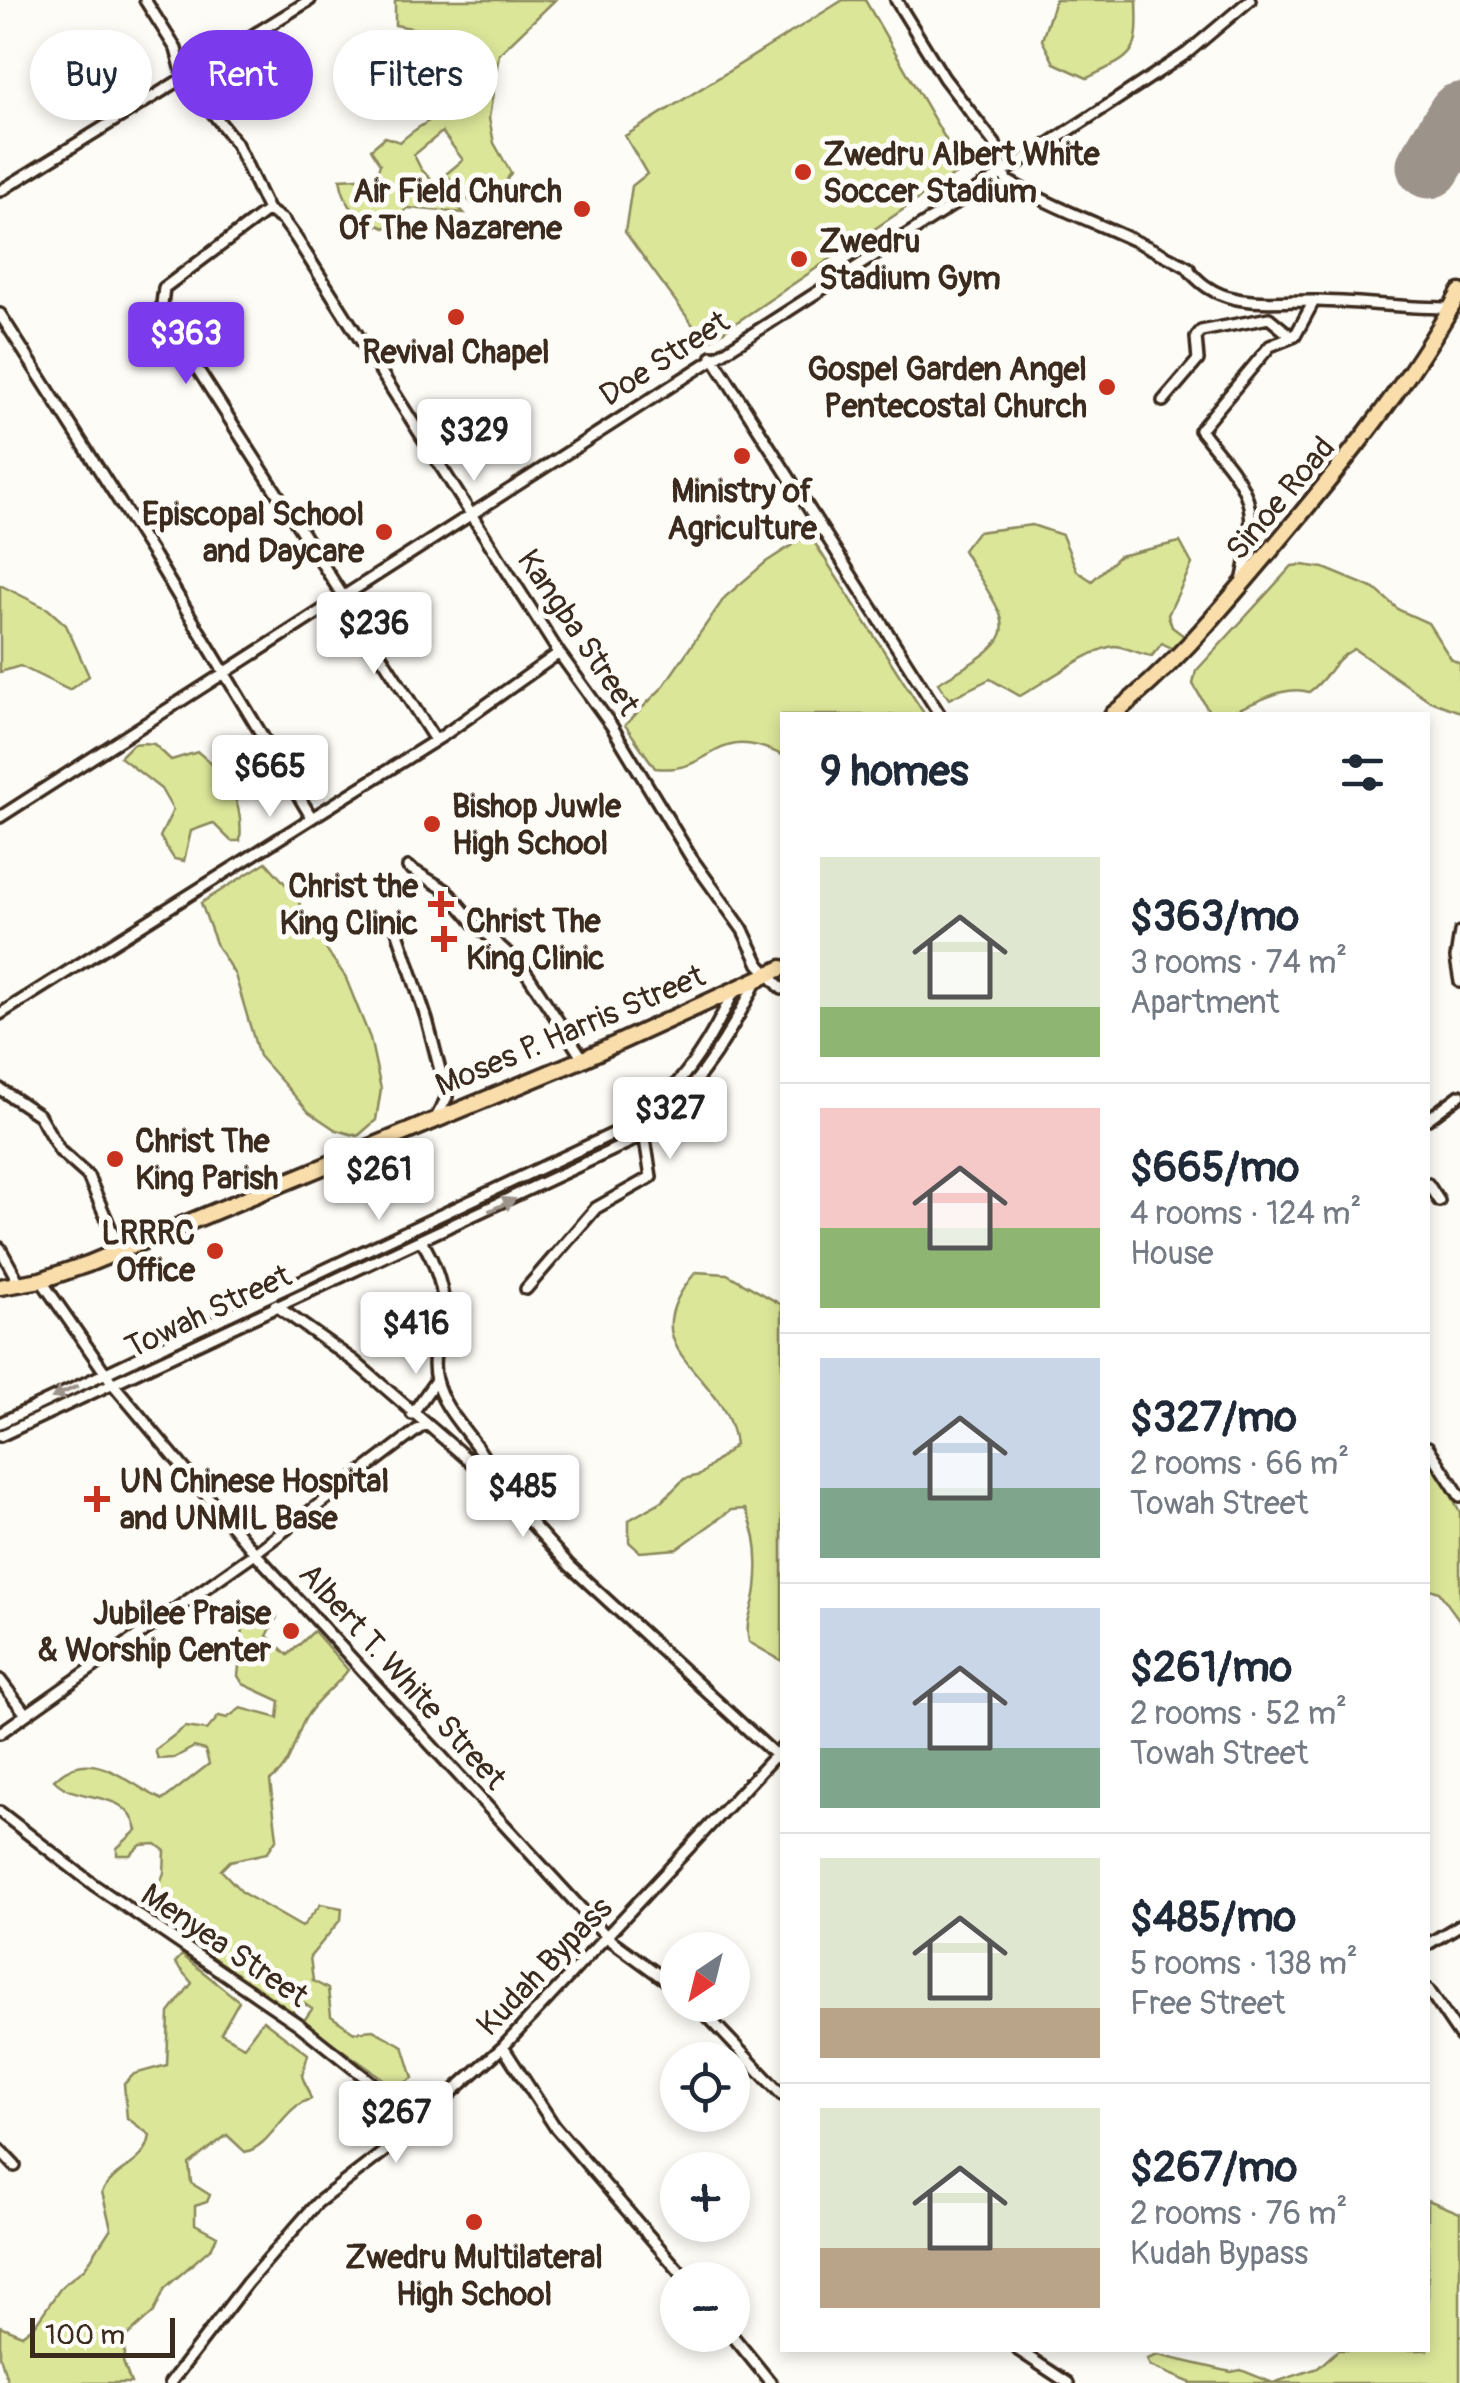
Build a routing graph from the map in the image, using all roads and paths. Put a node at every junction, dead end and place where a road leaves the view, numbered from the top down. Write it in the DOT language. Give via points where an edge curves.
graph roads {
  1 [pos="144,0"];
  2 [pos="310,0"];
  3 [pos="896,0"];
  4 [pos="1250,0"];
  5 [pos="265,30"];
  6 [pos="172,43"];
  7 [pos="172,82"];
  8 [pos="218,120"];
  9 [pos="1005,171"];
  10 [pos="0,191"];
  11 [pos="268,210"];
  12 [pos="1460,292"];
  13 [pos="1314,300"];
  14 [pos="1451,308"];
  15 [pos="0,314"];
  16 [pos="1292,337"];
  17 [pos="712,356"];
  18 [pos="1163,401"];
  19 [pos="471,514"];
  20 [pos="1240,590"];
  21 [pos="346,595"];
  22 [pos="559,653"];
  23 [pos="224,673"];
  24 [pos="938,712"];
  25 [pos="1116,712"];
  26 [pos="435,740"];
  27 [pos="310,815"];
  28 [pos="0,817"];
  29 [pos="408,868"];
  30 [pos="396,927"];
  31 [pos="1460,932"];
  32 [pos="770,975"];
  33 [pos="1460,982"];
  34 [pos="734,991"];
  35 [pos="0,1014"];
  36 [pos="583,1059"];
  37 [pos="0,1089"];
  38 [pos="1460,1094"];
  39 [pos="438,1116"];
  40 [pos="1430,1117"];
  41 [pos="645,1140"];
  42 [pos="1430,1187"];
  43 [pos="1439,1200"];
  44 [pos="422,1242"];
  45 [pos="0,1248"];
  46 [pos="120,1250"];
  47 [pos="41,1280"];
  48 [pos="18,1281"];
  49 [pos="0,1287"];
  50 [pos="526,1290"];
  51 [pos="275,1305"];
  52 [pos="104,1374"];
  53 [pos="436,1380"];
  54 [pos="113,1384"];
  55 [pos="412,1414"];
  56 [pos="0,1423"];
  57 [pos="425,1424"];
  58 [pos="0,1436"];
  59 [pos="1430,1449"];
  60 [pos="494,1482"];
  61 [pos="1460,1496"];
  62 [pos="255,1553"];
  63 [pos="0,1680"];
  64 [pos="24,1713"];
  65 [pos="0,1732"];
  66 [pos="780,1755"];
  67 [pos="0,1812"];
  68 [pos="1460,1925"];
  69 [pos="608,1938"];
  70 [pos="1430,1943"];
  71 [pos="660,1977"];
  72 [pos="1430,1991"];
  73 [pos="713,2022"];
  74 [pos="1460,2036"];
  75 [pos="503,2047"];
  76 [pos="780,2093"];
  77 [pos="391,2098"];
  78 [pos="424,2113"];
  79 [pos="390,2146"];
  80 [pos="0,2150"];
  81 [pos="15,2166"];
  82 [pos="671,2262"];
  83 [pos="746,2352"];
  84 [pos="1021,2352"];
  85 [pos="170,2383"];
  86 [pos="772,2383"];
  87 [pos="1068,2383"];
  1 -- 6 [label="street, Kangba Street"];
  2 -- 5 [label="street"];
  3 -- 9 [label="street" via="995,144"];
  4 -- 9 [label="street, Doe Street" via="1187,53"];
  7 -- 10 [label="street"];
  8 -- 11 [label="street, Kangba Street"];
  9 -- 13 [label="street" via="1006,180 1054,209 1153,247 1188,268 1195,280 1234,298 1269,305"];
  9 -- 17 [label="street, Doe Street"];
  11 -- 19 [label="street, Kangba Street" via="296,238"];
  11 -- 21 [label="street" via="164,288 161,312"];
  12 -- 14 [label="highway, Sinoe Road"];
  13 -- 14 [label="street"];
  13 -- 16 [label="street"];
  14 -- 20 [label="highway, Sinoe Road" via="1382,418"];
  15 -- 23 [label="street"];
  16 -- 18 [label="street" via="1269,318 1201,331 1198,360"];
  16 -- 20 [label="street" via="1270,346 1200,430 1249,492 1250,544"];
  17 -- 19 [label="street, Doe Street"];
  17 -- 24 [label="street"];
  19 -- 21 [label="street, Doe Street"];
  19 -- 22 [label="street, Kangba Street"];
  20 -- 25 [label="highway, Sinoe Road"];
  21 -- 23 [label="street, Doe Street"];
  21 -- 26 [label="street"];
  22 -- 26 [label="street"];
  22 -- 32 [label="street, Kangba Street"];
  23 -- 27 [label="street"];
  23 -- 28 [label="street, Doe Street"];
  26 -- 27 [label="street"];
  27 -- 35 [label="street"];
  29 -- 36 [label="street" via="446,890 522,966"];
  30 -- 39 [label="street" via="446,1097"];
  31 -- 33 [label="street"];
  32 -- 34 [label="highway, Moses P. Harris Street"];
  44 -- 32 [label="street, Towah Street, one-way" via="596,1161 655,1125 692,1090"];
  34 -- 36 [label="highway, Moses P. Harris Street"];
  34 -- 52 [label="street, Towah Street" via="682,1080 623,1129"];
  36 -- 39 [label="highway, Moses P. Harris Street"];
  37 -- 46 [label="street" via="39,1115 60,1151 88,1176"];
  38 -- 40 [label="street"];
  39 -- 46 [label="highway, Moses P. Harris Street"];
  41 -- 50 [label="street" via="651,1177 596,1208"];
  42 -- 43 [label="street"];
  44 -- 51 [label="street, Towah Street"];
  44 -- 53 [label="street" via="444,1306"];
  45 -- 48 [label="street"];
  46 -- 47 [label="highway, Moses P. Harris Street"];
  47 -- 48 [label="highway, Moses P. Harris Street"];
  47 -- 52 [label="street, Albert T. White Street"];
  48 -- 49 [label="highway, Moses P. Harris Street"];
  51 -- 54 [label="street, Towah Street"];
  51 -- 55 [label="street" via="354,1361"];
  52 -- 54 [label="street, Albert T. White Street"];
  52 -- 56 [label="street, Towah Street, one-way"];
  53 -- 55 [label="street"];
  53 -- 60 [label="street" via="453,1418 489,1461"];
  54 -- 58 [label="street, Towah Street"];
  54 -- 62 [label="street, Albert T. White Street"];
  55 -- 57 [label="street"];
  57 -- 60 [label="street"];
  57 -- 62 [label="street"];
  59 -- 61 [label="street"];
  60 -- 66 [label="street" via="570,1566"];
  62 -- 64 [label="street"];
  62 -- 69 [label="street, Albert T. White Street"];
  63 -- 64 [label="street"];
  64 -- 65 [label="street"];
  66 -- 69 [label="street, Kudah Bypass"];
  67 -- 77 [label="street, Menyea Street"];
  68 -- 70 [label="street"];
  69 -- 71 [label="street, Albert T. White Street"];
  69 -- 75 [label="street, Kudah Bypass"];
  72 -- 74 [label="street"];
  73 -- 76 [label="street"];
  75 -- 78 [label="street, Kudah Bypass"];
  75 -- 82 [label="street" via="555,2127"];
  77 -- 78 [label="street, Menyea Street"];
  77 -- 79 [label="street" via="405,2130"];
  78 -- 79 [label="street, Kudah Bypass"];
  79 -- 85 [label="street, Kudah Bypass" via="316,2203"];
  80 -- 81 [label="street"];
  83 -- 86 [label="street"];
  84 -- 87 [label="street"];
}
